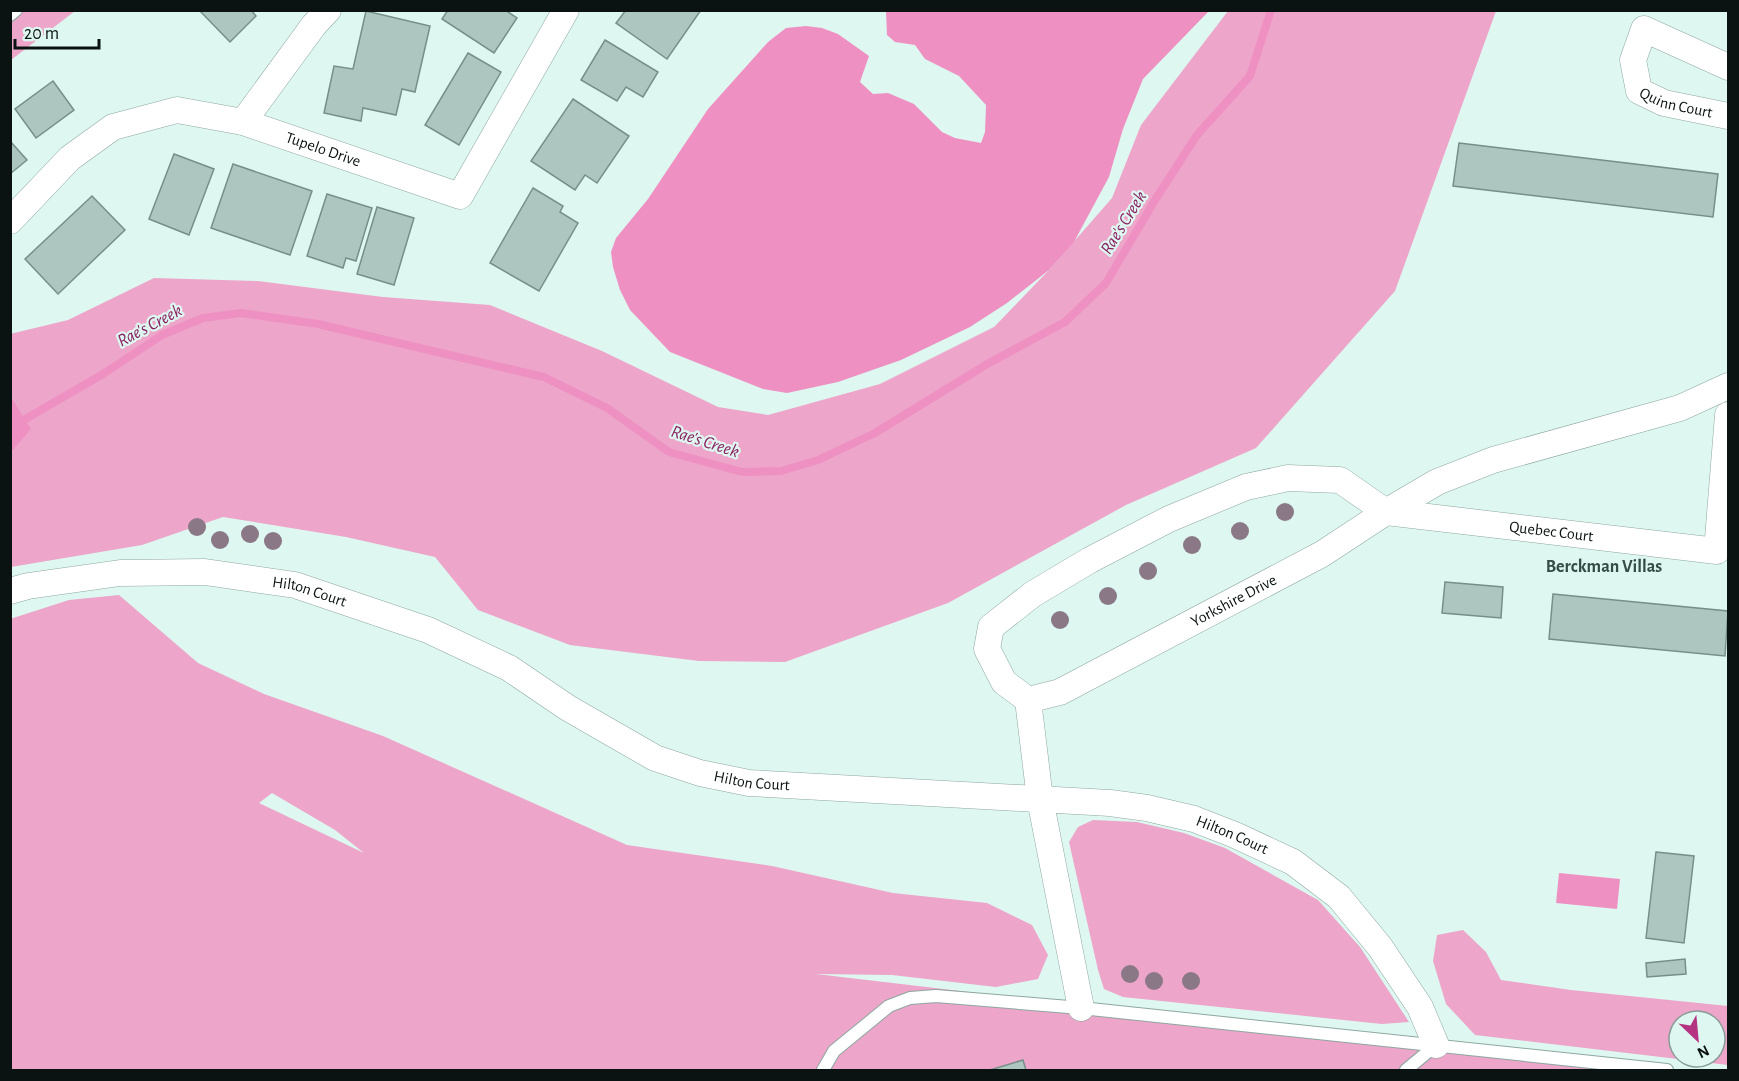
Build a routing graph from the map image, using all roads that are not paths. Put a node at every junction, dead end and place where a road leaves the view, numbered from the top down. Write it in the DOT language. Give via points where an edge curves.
graph roads {
  1 [pos="16,10"];
  2 [pos="328,10"];
  3 [pos="566,10"];
  4 [pos="10,15"];
  5 [pos="1728,66"];
  6 [pos="1728,116"];
  7 [pos="243,122"];
  8 [pos="10,221"];
  9 [pos="1728,386"];
  10 [pos="1728,415"];
  11 [pos="1386,512"];
  12 [pos="10,591"];
  13 [pos="1028,700"];
  14 [pos="1040,799"];
  15 [pos="1081,1008"];
  16 [pos="1437,1045"];
  17 [pos="823,1071"];
  18 [pos="1406,1071"];
  19 [pos="1667,1071"];
  1 -- 4 [label="lane"];
  2 -- 7 [label="street"];
  3 -- 7 [label="street, Tupelo Drive" via="460,196"];
  5 -- 6 [label="street, Quinn Court" via="1644,29 1633,60 1639,91 1664,103"];
  7 -- 8 [label="street, Tupelo Drive" via="177,110 113,127 70,158"];
  9 -- 11 [label="street, Yorkshire Drive" via="1680,408 1493,460 1437,482"];
  10 -- 11 [label="street, Quebec Court" via="1717,551"];
  11 -- 13 [label="street, Yorkshire Drive" via="1322,554 1253,591 1060,692"];
  11 -- 13 [label="street" via="1340,480 1288,478 1246,487 1169,519 1033,594 991,627 987,649 1004,682"];
  12 -- 14 [label="street, Hilton Court" via="120,573 205,572 295,585 428,630 509,668 568,708 655,758 700,773 749,783"];
  13 -- 14 [label="street"];
  14 -- 15 [label="street"];
  14 -- 16 [label="street, Hilton Court" via="1110,803 1194,819 1293,862 1339,897 1380,947 1420,1007"];
  15 -- 16 [label="lane"];
  15 -- 17 [label="lane" via="936,996 910,998 889,1006 834,1051"];
  16 -- 18 [label="lane"];
  16 -- 19 [label="lane"];
}
